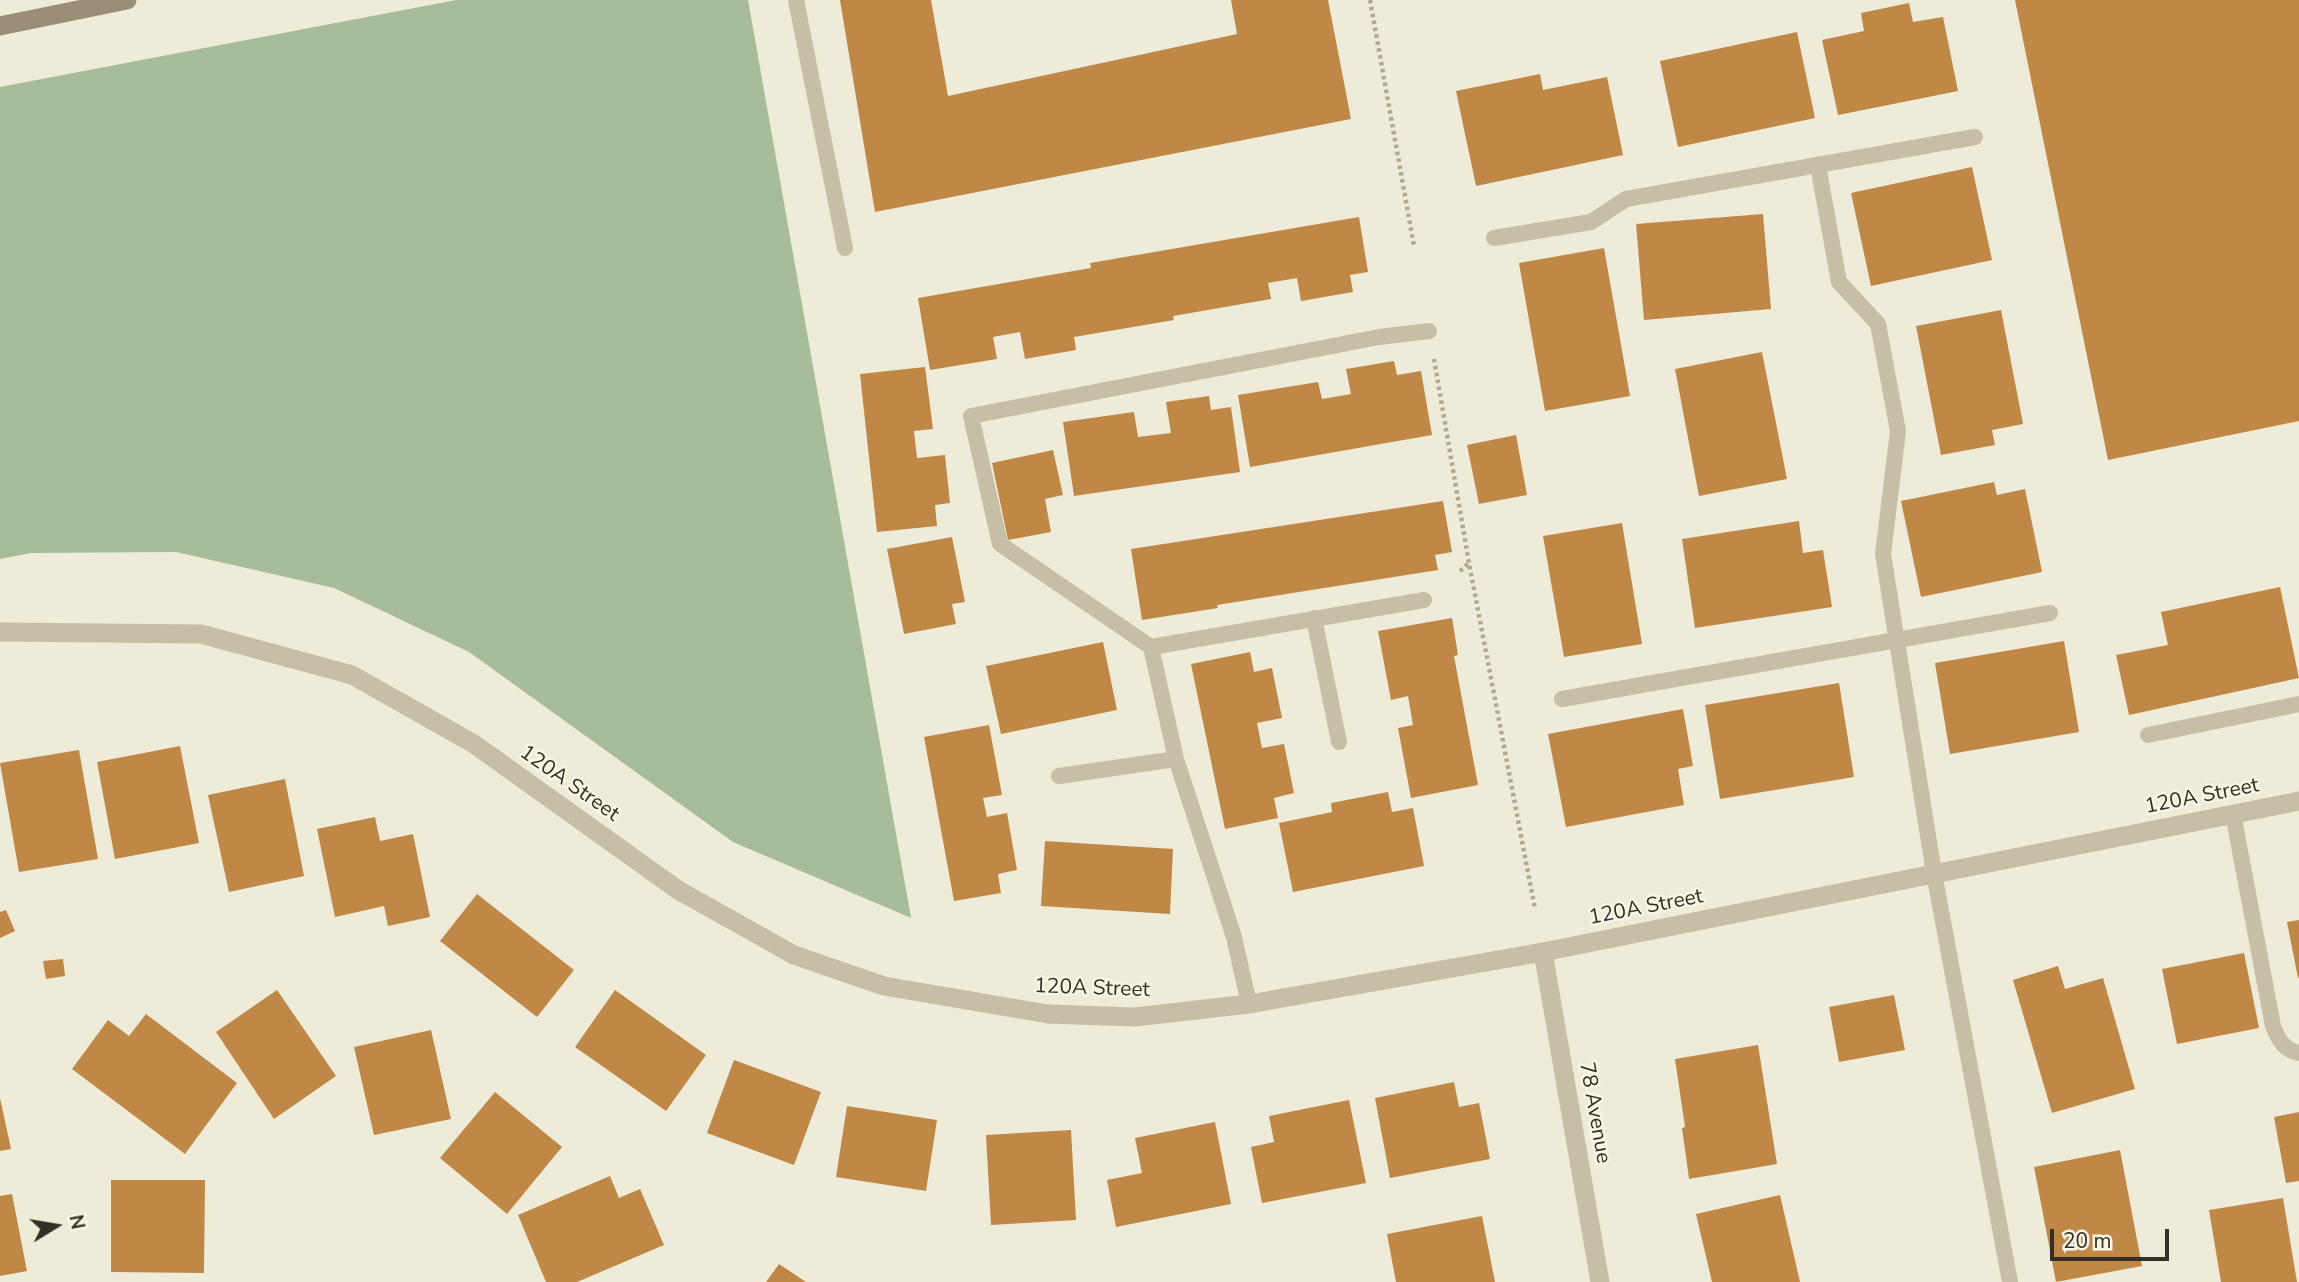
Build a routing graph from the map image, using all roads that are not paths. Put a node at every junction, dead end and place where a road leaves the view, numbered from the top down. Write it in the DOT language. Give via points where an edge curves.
graph roads {
  1 [pos="127,0"];
  2 [pos="796,0"];
  3 [pos="0,26"];
  4 [pos="1975,137"];
  5 [pos="1818,166"];
  6 [pos="1494,238"];
  7 [pos="845,248"];
  8 [pos="1429,331"];
  9 [pos="1424,600"];
  10 [pos="2050,613"];
  11 [pos="1314,618"];
  12 [pos="0,632"];
  13 [pos="1897,639"];
  14 [pos="1151,646"];
  15 [pos="1562,699"];
  16 [pos="2299,704"];
  17 [pos="2148,736"];
  18 [pos="1339,742"];
  19 [pos="1176,759"];
  20 [pos="1059,776"];
  21 [pos="2299,801"];
  22 [pos="2233,814"];
  23 [pos="1934,873"];
  24 [pos="1543,952"];
  25 [pos="1249,1004"];
  26 [pos="2299,1053"];
  27 [pos="1600,1282"];
  28 [pos="2010,1282"];
  1 -- 3 [label="main road"];
  2 -- 7 [label="lane"];
  4 -- 5 [label="lane"];
  5 -- 6 [label="lane" via="1626,199 1591,222"];
  5 -- 13 [label="lane" via="1839,282 1878,324 1898,431 1883,554"];
  8 -- 14 [label="lane" via="971,416 1000,544"];
  9 -- 11 [label="lane"];
  10 -- 13 [label="lane"];
  11 -- 14 [label="lane"];
  11 -- 18 [label="lane"];
  12 -- 25 [label="street, 120A Street" via="201,634 352,674 474,744 678,890 794,954 884,986 1048,1014 1135,1017"];
  13 -- 15 [label="lane"];
  13 -- 23 [label="lane"];
  14 -- 19 [label="lane"];
  16 -- 17 [label="lane"];
  19 -- 20 [label="lane"];
  19 -- 25 [label="lane" via="1234,937"];
  21 -- 22 [label="street, 120A Street"];
  22 -- 23 [label="street, 120A Street"];
  22 -- 26 [label="lane" via="2273,1026 2280,1042"];
  23 -- 24 [label="street, 120A Street"];
  23 -- 28 [label="lane"];
  24 -- 25 [label="street, 120A Street"];
  24 -- 27 [label="street, 78 Avenue"];
}
